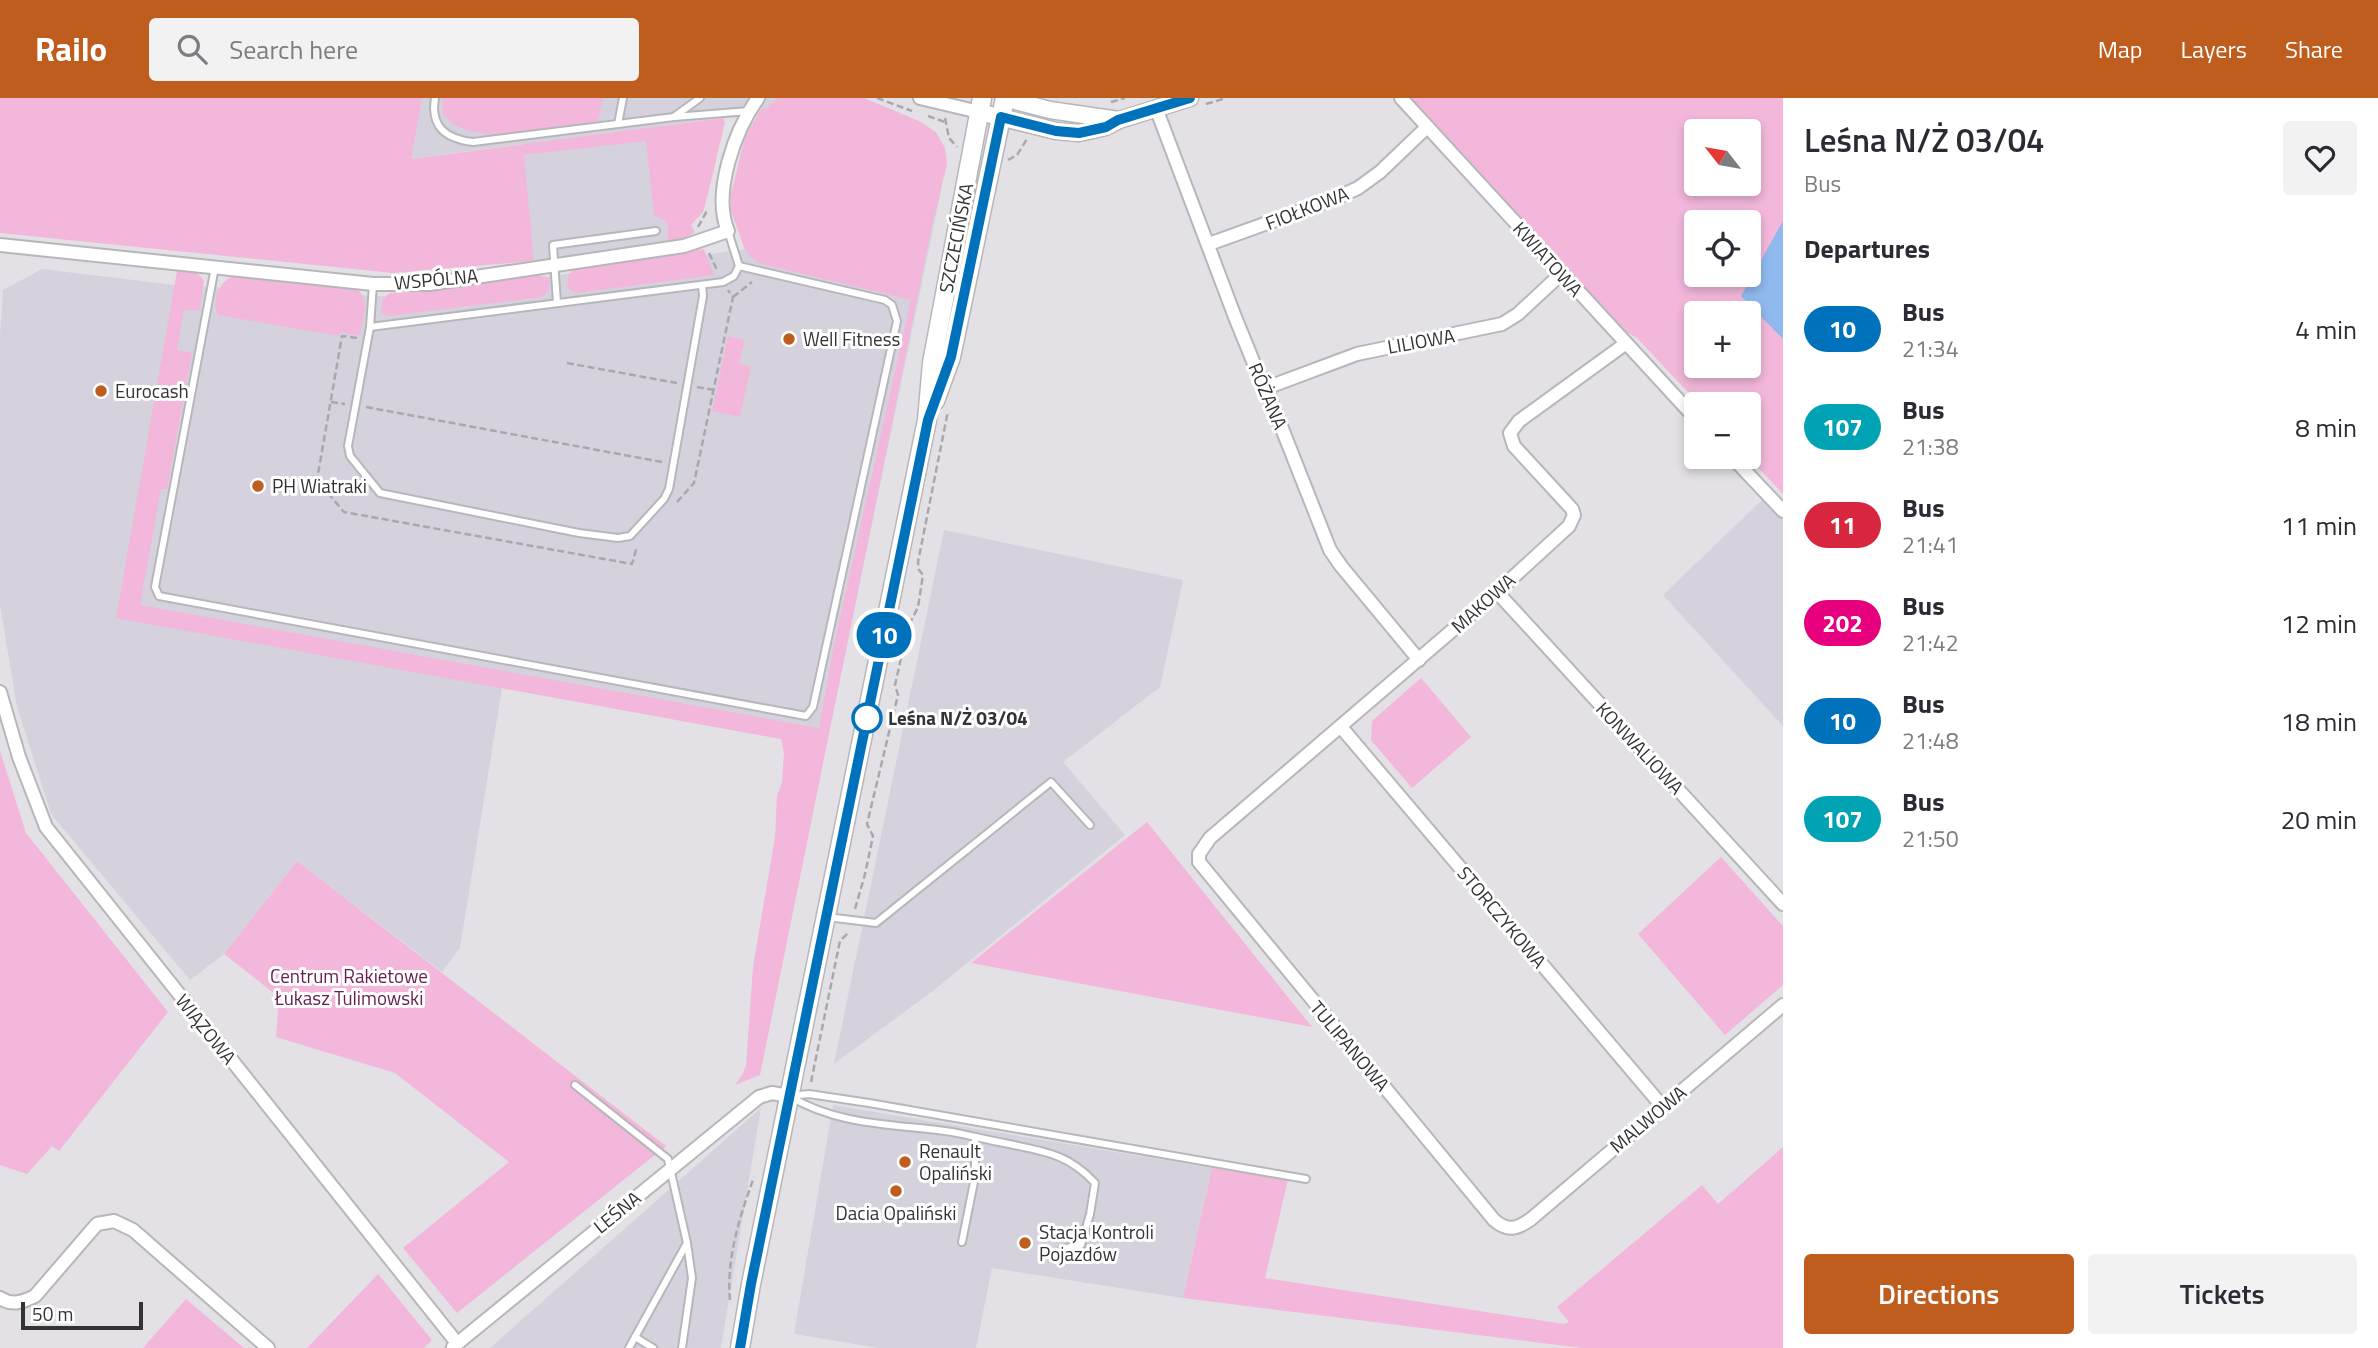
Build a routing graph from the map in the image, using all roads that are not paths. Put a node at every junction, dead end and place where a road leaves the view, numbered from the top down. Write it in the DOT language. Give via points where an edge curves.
graph roads {
  1 [pos="435,98"];
  2 [pos="623,98"];
  3 [pos="700,98"];
  4 [pos="758,98"];
  5 [pos="920,98"];
  6 [pos="1005,98"];
  7 [pos="1190,98"];
  8 [pos="1401,98"];
  9 [pos="981,105"];
  10 [pos="1156,108"];
  11 [pos="749,111"];
  12 [pos="674,117"];
  13 [pos="1001,117"];
  14 [pos="1118,120"];
  15 [pos="618,124"];
  16 [pos="1427,127"];
  17 [pos="656,231"];
  18 [pos="727,231"];
  19 [pos="1209,244"];
  20 [pos="0,245"];
  21 [pos="554,265"];
  22 [pos="739,266"];
  23 [pos="215,267"];
  24 [pos="1562,273"];
  25 [pos="373,284"];
  26 [pos="702,285"];
  27 [pos="557,303"];
  28 [pos="370,327"];
  29 [pos="1625,344"];
  30 [pos="1266,388"];
  31 [pos="1684,406"];
  32 [pos="928,420"];
  33 [pos="1743,469"];
  34 [pos="1783,511"];
  35 [pos="1497,592"];
  36 [pos="1419,660"];
  37 [pos="0,692"];
  38 [pos="1341,727"];
  39 [pos="1090,825"];
  40 [pos="1199,854"];
  41 [pos="1783,905"];
  42 [pos="825,916"];
  43 [pos="1783,1004"];
  44 [pos="575,1085"];
  45 [pos="789,1096"];
  46 [pos="1662,1106"];
  47 [pos="975,1137"];
  48 [pos="670,1169"];
  49 [pos="1306,1179"];
  50 [pos="1511,1229"];
  51 [pos="962,1242"];
  52 [pos="687,1243"];
  53 [pos="1062,1249"];
  54 [pos="0,1298"];
  55 [pos="635,1337"];
  56 [pos="454,1345"];
  57 [pos="268,1348"];
  58 [pos="629,1348"];
  59 [pos="653,1348"];
  60 [pos="682,1348"];
  61 [pos="740,1348"];
  1 -- 15 [label="lane" via="436,120 451,138 461,141"];
  2 -- 15 [label="lane"];
  3 -- 12 [label="lane"];
  4 -- 11 [label="street"];
  5 -- 9 [label="street"];
  6 -- 13 [label="main road, SZCZECIŃSKA"];
  6 -- 14 [label="street"];
  7 -- 10 [label="street"];
  8 -- 16 [label="street, KWIATOWA"];
  9 -- 13 [label="street"];
  9 -- 32 [label="main road, SZCZECIŃSKA" via="932,363"];
  10 -- 14 [label="street"];
  10 -- 19 [label="street, RÓŻANA"];
  11 -- 12 [label="lane"];
  11 -- 18 [label="street" via="732,154 722,200"];
  12 -- 15 [label="lane"];
  13 -- 14 [label="street" via="1079,133"];
  13 -- 32 [label="main road, SZCZECIŃSKA" via="951,357"];
  16 -- 19 [label="street, FIOŁKOWA" via="1358,188"];
  16 -- 24 [label="street, KWIATOWA"];
  17 -- 21 [label="lane" via="553,244"];
  18 -- 21 [label="street, WSPÓLNA" via="684,246"];
  18 -- 22 [label="lane"];
  19 -- 30 [label="street, RÓŻANA"];
  20 -- 23 [label="street, WSPÓLNA"];
  21 -- 25 [label="street, WSPÓLNA" via="429,284"];
  21 -- 27 [label="lane"];
  22 -- 23 [label="lane" via="885,300 892,305 897,321 813,707 806,716 159,596 155,587"];
  22 -- 26 [label="lane" via="734,276 723,282"];
  23 -- 25 [label="street, WSPÓLNA"];
  24 -- 29 [label="street, KWIATOWA"];
  24 -- 30 [label="street, LILIOWA" via="1502,324 1357,354"];
  25 -- 28 [label="lane"];
  26 -- 27 [label="lane"];
  26 -- 28 [label="lane" via="667,495 630,536 618,538 380,492 349,451"];
  27 -- 28 [label="lane"];
  29 -- 31 [label="street, KWIATOWA"];
  29 -- 35 [label="street, MAKOWA" via="1513,427 1514,446 1574,514 1569,526"];
  30 -- 36 [label="street, RÓŻANA" via="1330,550"];
  32 -- 42 [label="main road, SZCZECIŃSKA"];
  33 -- 34 [label="street"];
  35 -- 36 [label="street, MAKOWA"];
  35 -- 41 [label="street, KONWALIOWA"];
  36 -- 38 [label="street, MAKOWA"];
  37 -- 56 [label="street, WIĄZOWA" via="46,827"];
  38 -- 40 [label="street, MAKOWA" via="1210,838"];
  38 -- 46 [label="street, STORCZYKOWA"];
  39 -- 42 [label="lane" via="1051,782 876,923"];
  40 -- 50 [label="street, TULIPANOWA" via="1203,869 1486,1210 1502,1227"];
  42 -- 45 [label="main road, SZCZECIŃSKA"];
  43 -- 46 [label="street, MALWOWA"];
  44 -- 48 [label="lane" via="668,1159"];
  45 -- 47 [label="lane" via="826,1115"];
  45 -- 48 [label="street, LEŚNA" via="772,1093 759,1097"];
  45 -- 49 [label="lane" via="809,1094"];
  45 -- 61 [label="main road, SZCZECIŃSKA"];
  46 -- 50 [label="street, MALWOWA" via="1531,1219"];
  47 -- 51 [label="lane" via="975,1177"];
  47 -- 53 [label="lane" via="1066,1158 1094,1183 1081,1245"];
  48 -- 52 [label="lane"];
  48 -- 56 [label="street, LEŚNA"];
  52 -- 55 [label="lane"];
  52 -- 60 [label="lane" via="692,1279"];
  54 -- 57 [label="street" via="21,1303 35,1296 97,1224 114,1222 133,1230"];
  55 -- 58 [label="lane"];
  55 -- 59 [label="lane"];
}
